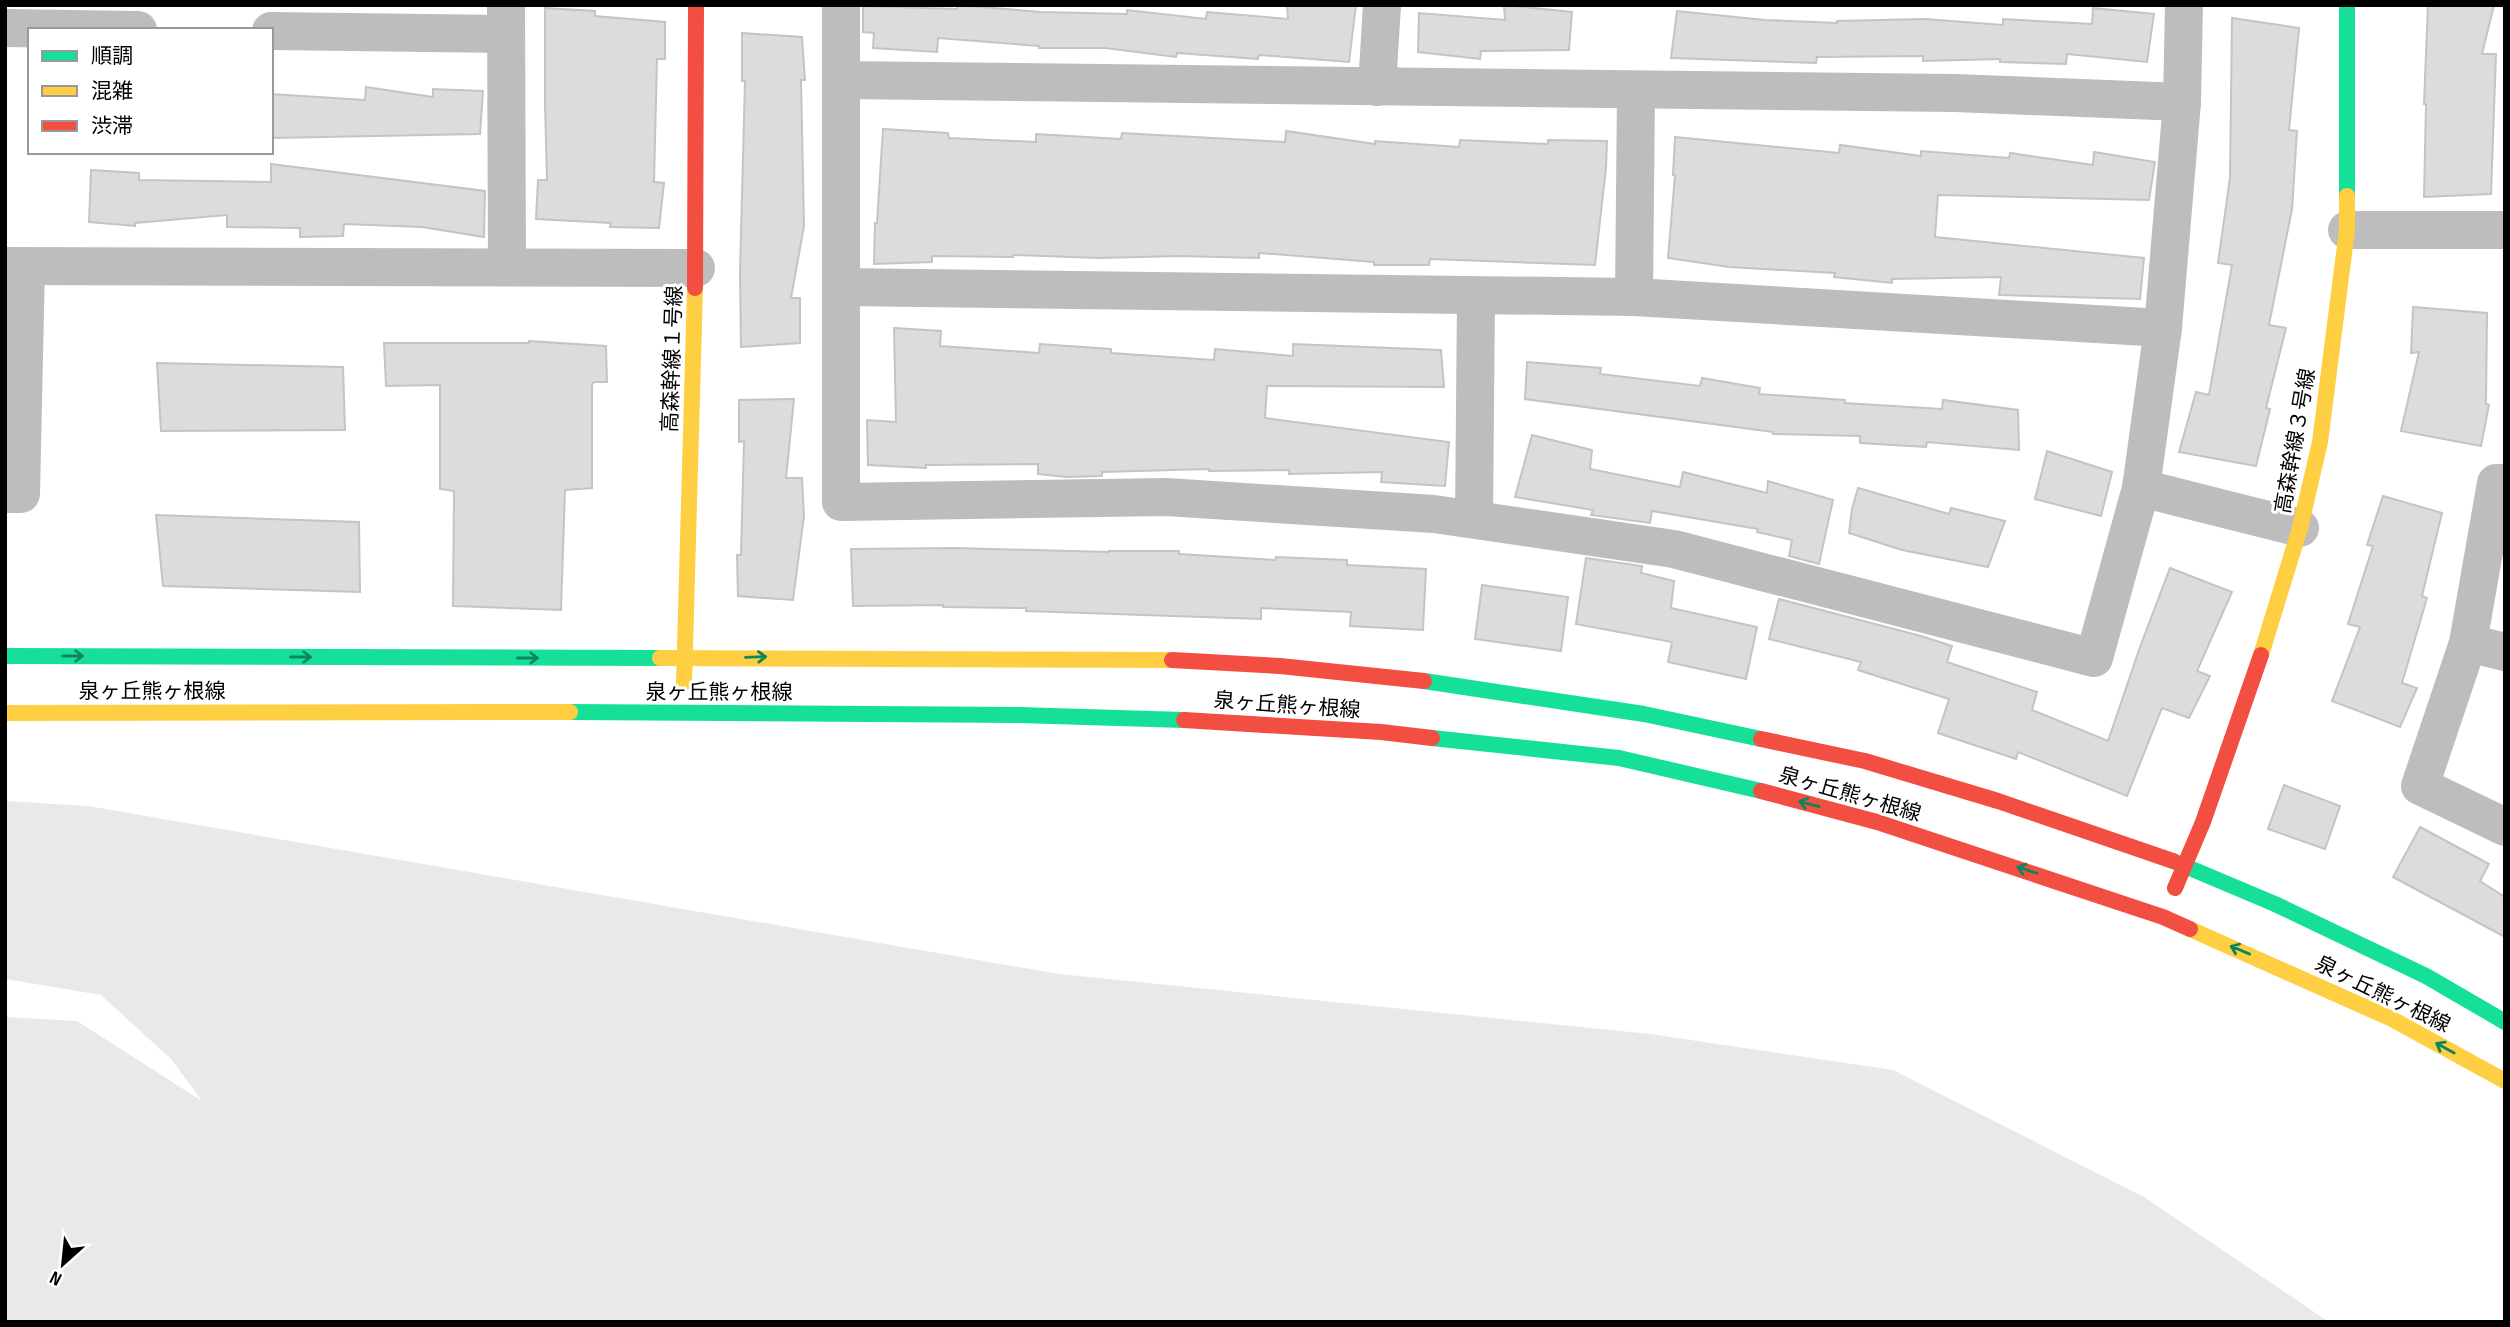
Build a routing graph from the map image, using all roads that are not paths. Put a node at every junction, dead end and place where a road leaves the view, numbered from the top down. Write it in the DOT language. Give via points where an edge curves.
graph roads {
  1 [pos="695,5"];
  2 [pos="841,5"];
  3 [pos="1382,5"];
  4 [pos="2184,5"];
  5 [pos="2347,5"];
  6 [pos="506,20"];
  7 [pos="5,28"];
  8 [pos="28,28"];
  9 [pos="273,32"];
  10 [pos="841,80"];
  11 [pos="1377,87"];
  12 [pos="1636,90"];
  13 [pos="2182,102"];
  14 [pos="2347,230"];
  15 [pos="2505,230"];
  16 [pos="16,266"];
  17 [pos="507,267"];
  18 [pos="696,268"];
  19 [pos="841,287"];
  20 [pos="1476,296"];
  21 [pos="1634,297"];
  22 [pos="2163,328"];
  23 [pos="2505,483"];
  24 [pos="2141,488"];
  25 [pos="5,495"];
  26 [pos="1474,519"];
  27 [pos="2301,528"];
  28 [pos="2468,642"];
  29 [pos="2505,652"];
  30 [pos="5,656"];
  31 [pos="684,659"];
  32 [pos="5,713"];
  33 [pos="683,713"];
  34 [pos="2505,827"];
  35 [pos="2184,866"];
  36 [pos="2163,917"];
  37 [pos="2505,1022"];
  38 [pos="2505,1081"];
  1 -- 18 [label="main road, 高森幹線１号線"];
  2 -- 10 [label="street"];
  3 -- 11 [label="street"];
  4 -- 13 [label="street"];
  5 -- 14 [label="main road, 高森幹線３号線"];
  6 -- 9 [label="street"];
  6 -- 17 [label="street"];
  7 -- 8 [label="street"];
  10 -- 11 [label="street"];
  10 -- 19 [label="street"];
  11 -- 12 [label="street"];
  12 -- 13 [label="street" via="1955,93"];
  12 -- 21 [label="street"];
  13 -- 22 [label="street"];
  14 -- 15 [label="street"];
  14 -- 27 [label="main road, 高森幹線３号線" via="2320,442"];
  16 -- 17 [label="street"];
  16 -- 25 [label="street" via="21,494"];
  17 -- 18 [label="street"];
  18 -- 31 [label="main road, 高森幹線１号線"];
  19 -- 20 [label="street"];
  19 -- 26 [label="street" via="841,502 1166,497"];
  20 -- 21 [label="street"];
  20 -- 26 [label="street"];
  21 -- 22 [label="street"];
  22 -- 24 [label="street"];
  23 -- 28 [label="street" via="2496,483"];
  24 -- 26 [label="street" via="2094,658 1674,550"];
  24 -- 27 [label="street"];
  27 -- 35 [label="main road, 高森幹線３号線" via="2247,699"];
  28 -- 29 [label="street"];
  28 -- 34 [label="street" via="2420,786"];
  30 -- 31 [label="main road, 泉ヶ丘熊ヶ根線, one-way"];
  31 -- 33 [label="main road, 高森幹線１号線"];
  31 -- 35 [label="main road, 泉ヶ丘熊ヶ根線, one-way" via="1143,659 1280,666 1454,684 1644,714 1865,761 1998,801"];
  32 -- 33 [label="main road, 泉ヶ丘熊ヶ根線"];
  36 -- 33 [label="main road, 泉ヶ丘熊ヶ根線, one-way" via="1877,822 1619,758 1381,732 1208,721"];
  35 -- 36 [label="main road, 高森幹線３号線"];
  35 -- 37 [label="main road, 泉ヶ丘熊ヶ根線" via="2426,976"];
  38 -- 36 [label="main road, 泉ヶ丘熊ヶ根線, one-way" via="2392,1019"];
}
